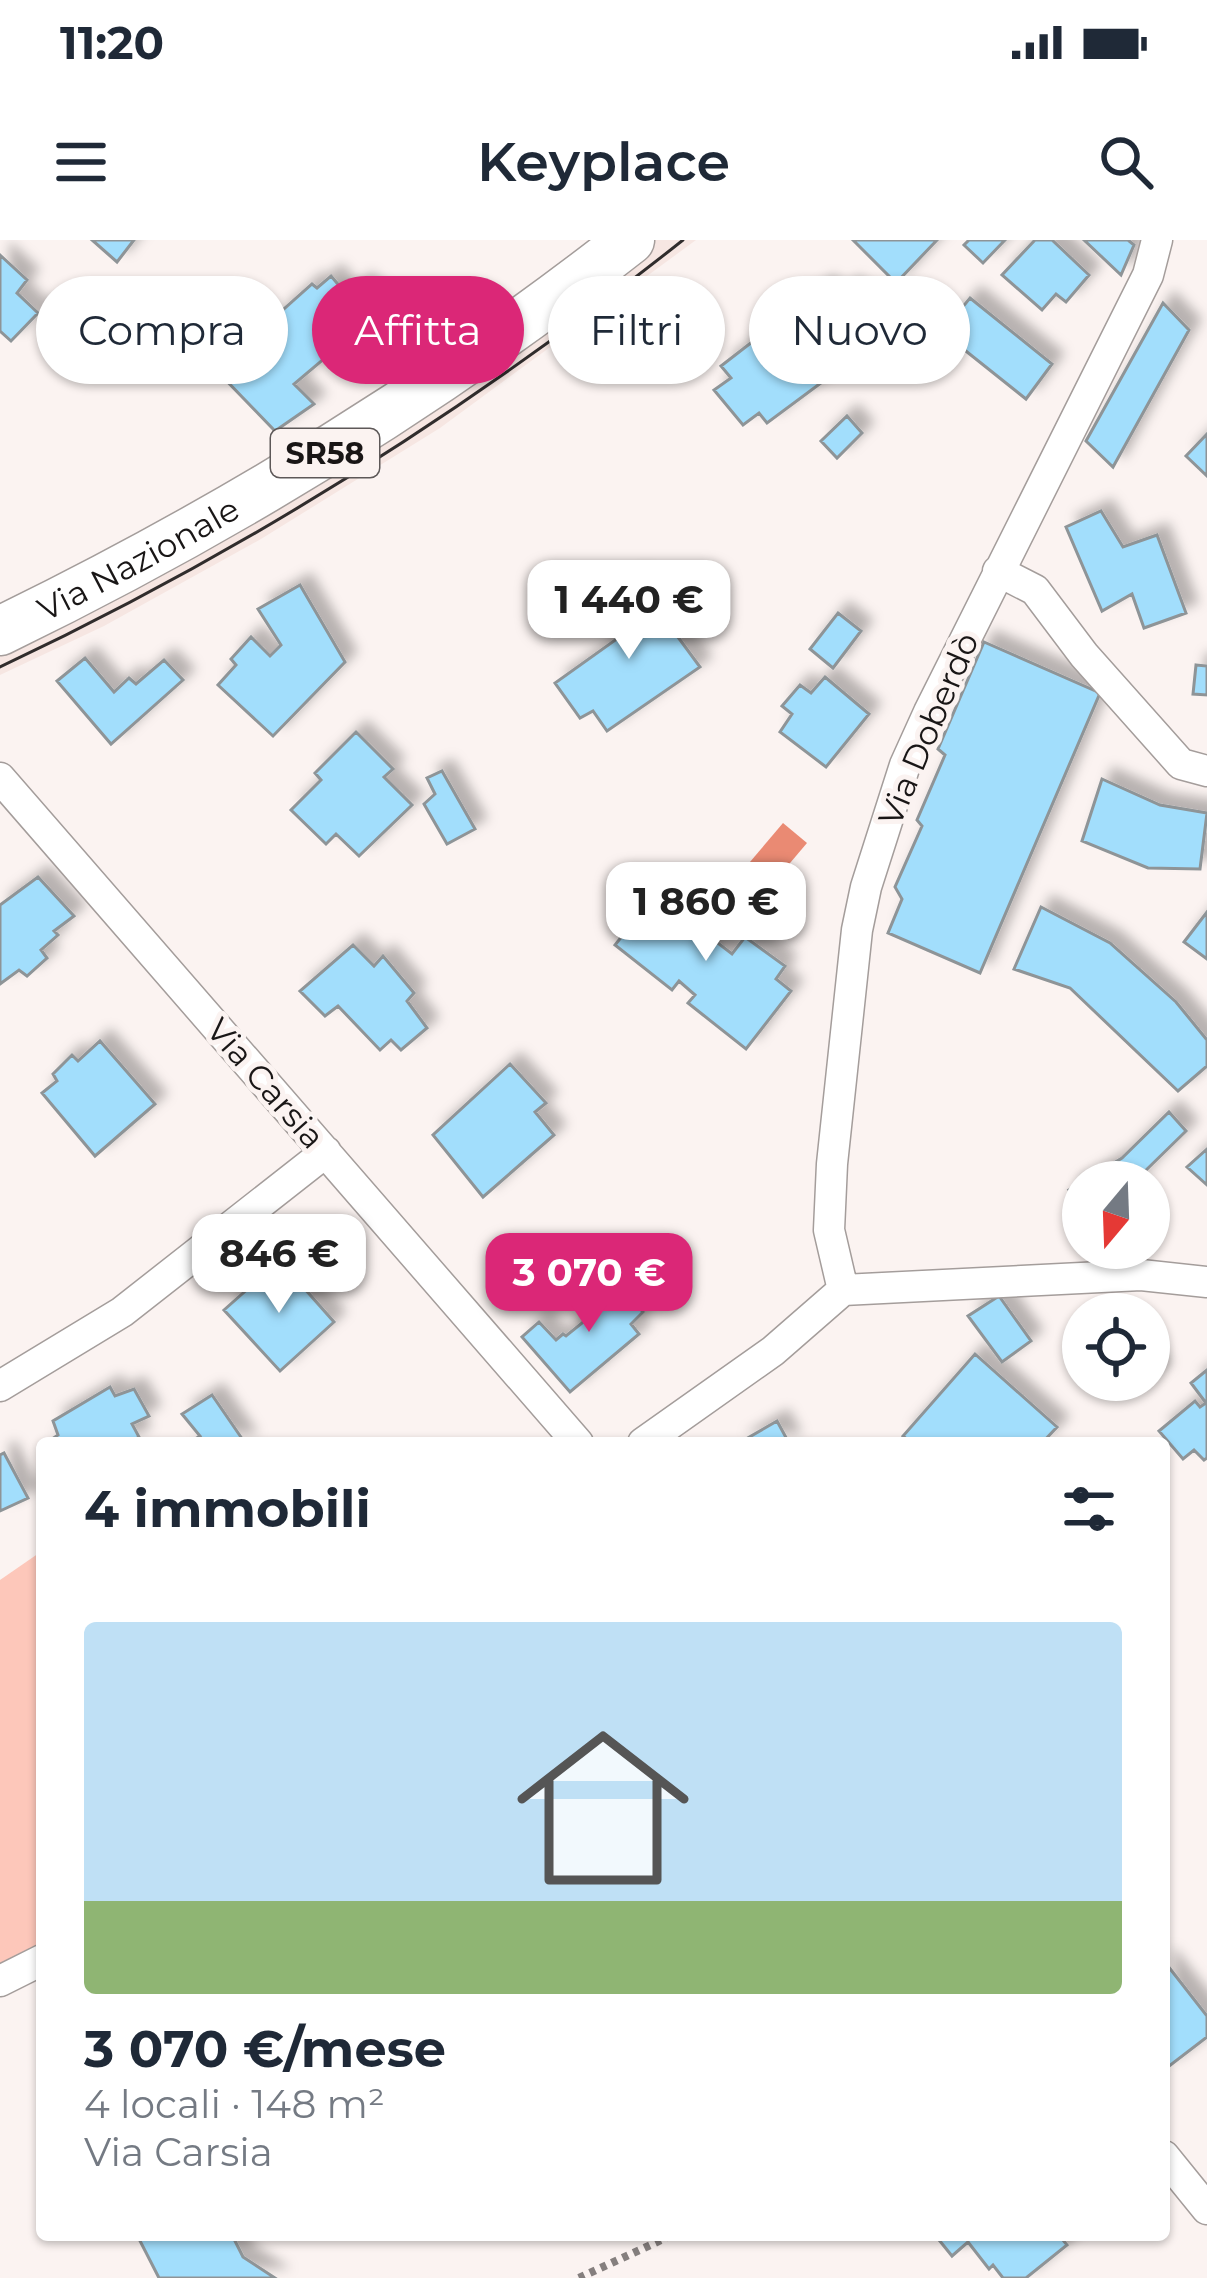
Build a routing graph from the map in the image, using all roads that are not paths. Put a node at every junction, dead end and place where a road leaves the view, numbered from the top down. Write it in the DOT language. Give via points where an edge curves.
graph roads {
  1 [pos="630,240"];
  2 [pos="1157,240"];
  3 [pos="998,571"];
  4 [pos="0,632"];
  5 [pos="1207,770"];
  6 [pos="0,778"];
  7 [pos="326,1152"];
  8 [pos="1207,1282"];
  9 [pos="843,1290"];
  10 [pos="0,1386"];
  11 [pos="573,1437"];
  12 [pos="651,1437"];
  13 [pos="36,1963"];
  14 [pos="0,1981"];
  15 [pos="1170,2163"];
  16 [pos="1207,2209"];
  1 -- 4 [label="main road, Via Nazionale / SR58" via="354,435 194,531"];
  2 -- 3 [label="street, Via Doberdò" via="1148,275"];
  3 -- 5 [label="street" via="1036,590 1181,764"];
  3 -- 9 [label="street, Via Doberdò" via="905,765 861,908 832,1164 829,1230"];
  6 -- 7 [label="street, Via Carsia"];
  7 -- 10 [label="street" via="122,1312"];
  7 -- 11 [label="street, Via Carsia"];
  8 -- 9 [label="street" via="1142,1275"];
  9 -- 12 [label="street"];
  13 -- 14 [label="street"];
  15 -- 16 [label="street"];
}
